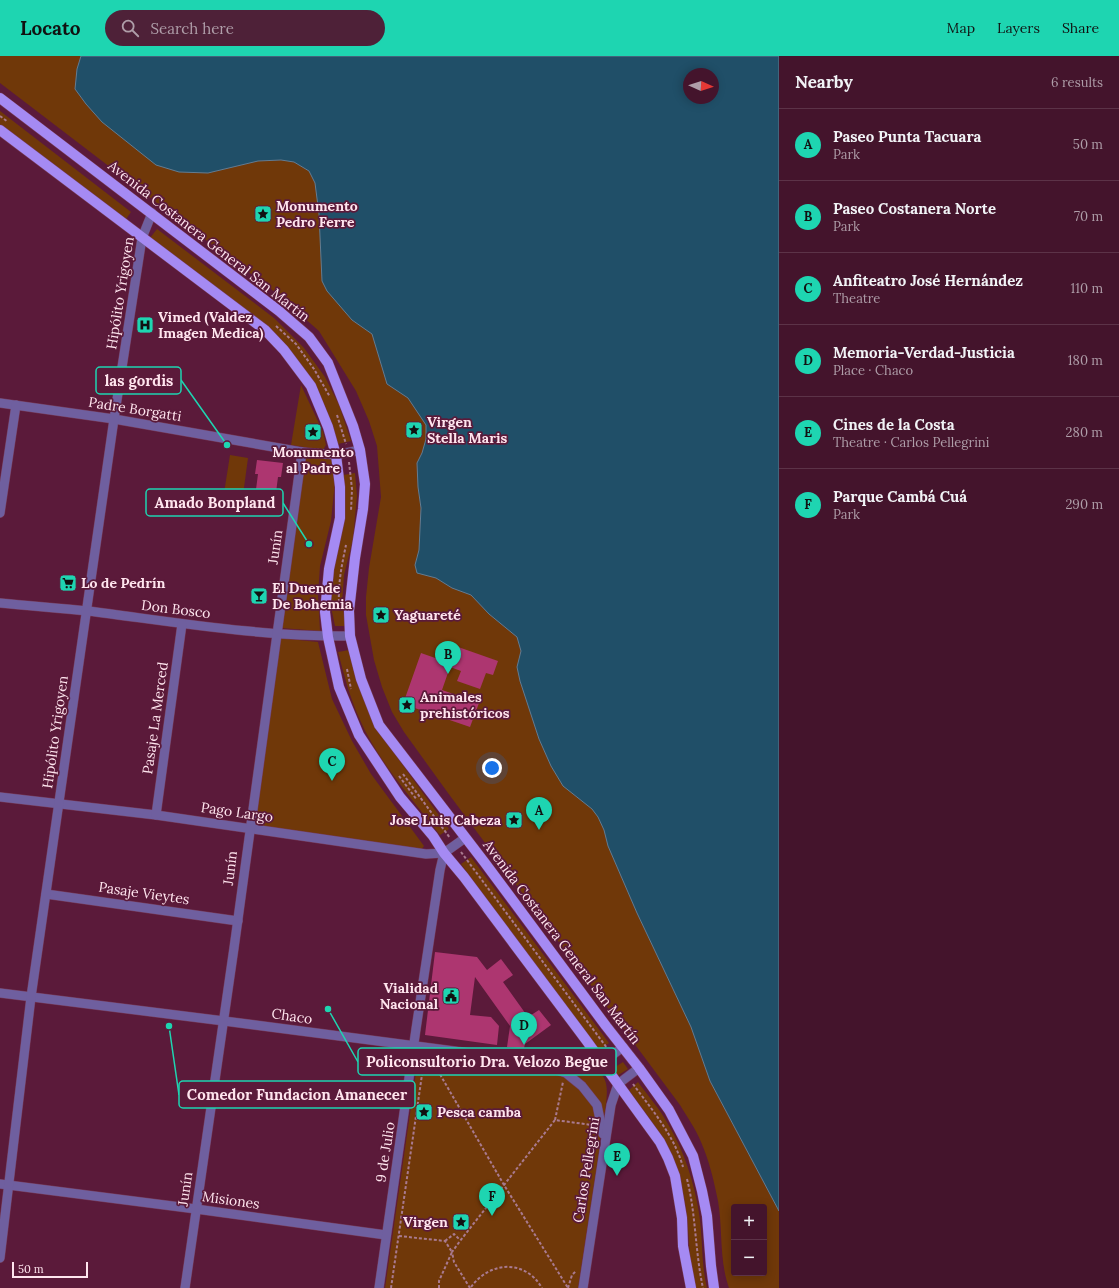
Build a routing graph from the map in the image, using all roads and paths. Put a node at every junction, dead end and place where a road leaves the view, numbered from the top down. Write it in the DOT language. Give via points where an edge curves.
graph roads {
  1 [pos="0,98"];
  2 [pos="0,116"];
  3 [pos="12,125"];
  4 [pos="0,130"];
  5 [pos="152,213"];
  6 [pos="142,238"];
  7 [pos="275,324"];
  8 [pos="305,362"];
  9 [pos="309,369"];
  10 [pos="321,388"];
  11 [pos="325,395"];
  12 [pos="333,402"];
  13 [pos="0,403"];
  14 [pos="16,405"];
  15 [pos="335,409"];
  16 [pos="114,419"];
  17 [pos="360,450"];
  18 [pos="302,452"];
  19 [pos="348,453"];
  20 [pos="336,455"];
  21 [pos="347,473"];
  22 [pos="348,512"];
  23 [pos="0,513"];
  24 [pos="351,513"];
  25 [pos="347,539"];
  26 [pos="336,578"];
  27 [pos="336,591"];
  28 [pos="0,603"];
  29 [pos="340,607"];
  30 [pos="87,611"];
  31 [pos="182,624"];
  32 [pos="277,634"];
  33 [pos="350,636"];
  34 [pos="328,637"];
  35 [pos="346,664"];
  36 [pos="353,695"];
  37 [pos="400,771"];
  38 [pos="397,772"];
  39 [pos="0,797"];
  40 [pos="419,802"];
  41 [pos="60,803"];
  42 [pos="156,815"];
  43 [pos="436,825"];
  44 [pos="250,828"];
  45 [pos="465,838"];
  46 [pos="454,846"];
  47 [pos="444,854"];
  48 [pos="46,894"];
  49 [pos="238,921"];
  50 [pos="0,994"];
  51 [pos="31,997"];
  52 [pos="570,1004"];
  53 [pos="224,1021"];
  54 [pos="414,1046"];
  55 [pos="623,1047"];
  56 [pos="612,1055"];
  57 [pos="430,1058"];
  58 [pos="438,1059"];
  59 [pos="530,1061"];
  60 [pos="603,1062"];
  61 [pos="639,1068"];
  62 [pos="566,1073"];
  63 [pos="624,1080"];
  64 [pos="555,1120"];
  65 [pos="597,1126"];
  66 [pos="665,1135"];
  67 [pos="604,1147"];
  68 [pos="675,1155"];
  69 [pos="680,1168"];
  70 [pos="683,1168"];
  71 [pos="685,1174"];
  72 [pos="4,1185"];
  73 [pos="504,1185"];
  74 [pos="688,1202"];
  75 [pos="689,1208"];
  76 [pos="196,1209"];
  77 [pos="386,1235"];
  78 [pos="399,1236"];
  79 [pos="445,1241"];
  80 [pos="460,1241"];
  81 [pos="452,1252"];
  82 [pos="0,1258"];
  83 [pos="579,1268"];
  84 [pos="185,1288"];
  85 [pos="379,1288"];
  86 [pos="391,1288"];
  87 [pos="439,1288"];
  88 [pos="470,1288"];
  89 [pos="542,1288"];
  90 [pos="568,1288"];
  91 [pos="583,1288"];
  92 [pos="691,1288"];
  93 [pos="703,1288"];
  94 [pos="714,1288"];
  1 -- 5 [label="main road, Avenida Costanera General San Martín"];
  2 -- 3 [label="path"];
  4 -- 6 [label="main road"];
  5 -- 6 [label="street, Hipólito Yrigoyen"];
  5 -- 17 [label="main road, Avenida Costanera General San Martín" via="279,310 309,338 328,363"];
  6 -- 16 [label="street, Hipólito Yrigoyen"];
  6 -- 20 [label="main road" via="265,330 284,350 311,386 328,427"];
  7 -- 12 [label="path" via="296,344"];
  8 -- 9 [label="path"];
  10 -- 11 [label="path"];
  13 -- 14 [label="street, Padre Borgatti"];
  14 -- 16 [label="street, Padre Borgatti"];
  14 -- 23 [label="street"];
  15 -- 19 [label="path"];
  16 -- 18 [label="street, Padre Borgatti"];
  16 -- 30 [label="street, Hipólito Yrigoyen"];
  17 -- 19 [label="street, Padre Borgatti"];
  17 -- 33 [label="main road, Avenida Costanera General San Martín" via="364,484 363,509 349,610"];
  18 -- 20 [label="street, Padre Borgatti"];
  18 -- 32 [label="street, Junín"];
  19 -- 20 [label="street, Padre Borgatti"];
  19 -- 24 [label="path" via="352,489"];
  20 -- 34 [label="main road" via="340,518 326,594"];
  21 -- 22 [label="path"];
  25 -- 29 [label="path" via="339,594"];
  26 -- 27 [label="path"];
  28 -- 30 [label="street, Don Bosco"];
  30 -- 31 [label="street, Don Bosco"];
  30 -- 41 [label="street, Hipólito Yrigoyen"];
  31 -- 32 [label="street, Don Bosco"];
  31 -- 42 [label="street, Pasaje La Merced"];
  32 -- 34 [label="street, Don Bosco"];
  32 -- 44 [label="street, Junín"];
  33 -- 34 [label="street, Don Bosco"];
  33 -- 45 [label="main road, Avenida Costanera General San Martín" via="361,679 379,725"];
  34 -- 47 [label="main road" via="339,687 359,735 400,797 433,836"];
  35 -- 36 [label="path"];
  37 -- 46 [label="path"];
  38 -- 40 [label="path"];
  39 -- 41 [label="street, Pago Largo"];
  41 -- 42 [label="street, Pago Largo"];
  41 -- 48 [label="street, Hipólito Yrigoyen"];
  42 -- 44 [label="street, Pago Largo"];
  43 -- 46 [label="path"];
  44 -- 47 [label="street, Pago Largo" via="426,854"];
  44 -- 49 [label="street, Junín"];
  45 -- 46 [label="street"];
  45 -- 55 [label="main road, Avenida Costanera General San Martín"];
  46 -- 47 [label="street"];
  46 -- 52 [label="path"];
  46 -- 56 [label="path"];
  47 -- 54 [label="street, 9 de Julio"];
  47 -- 60 [label="main road"];
  48 -- 49 [label="street, Pasaje Vieytes"];
  48 -- 51 [label="street, Hipólito Yrigoyen"];
  49 -- 53 [label="street, Junín"];
  50 -- 51 [label="street, Chaco"];
  51 -- 53 [label="street, Chaco"];
  51 -- 72 [label="street, Hipólito Yrigoyen"];
  53 -- 54 [label="street, Chaco"];
  53 -- 76 [label="street, Junín"];
  54 -- 59 [label="street, Chaco"];
  54 -- 77 [label="street, 9 de Julio"];
  55 -- 56 [label="street, Chaco"];
  55 -- 61 [label="main road, Avenida Costanera General San Martín"];
  56 -- 60 [label="street, Chaco"];
  57 -- 58 [label="path"];
  57 -- 73 [label="path"];
  57 -- 78 [label="path" via="424,1061"];
  59 -- 60 [label="street, Chaco" via="570,1066 588,1066"];
  59 -- 62 [label="street"];
  60 -- 63 [label="main road"];
  61 -- 63 [label="street"];
  61 -- 94 [label="main road, Avenida Costanera General San Martín" via="669,1110 693,1156 707,1216"];
  62 -- 64 [label="path"];
  62 -- 67 [label="street" via="582,1086 597,1105"];
  63 -- 66 [label="path"];
  63 -- 67 [label="street, Carlos Pellegrini" via="611,1105"];
  63 -- 70 [label="path" via="665,1127 680,1155"];
  63 -- 92 [label="main road" via="660,1142 675,1176"];
  64 -- 65 [label="path"];
  64 -- 73 [label="path"];
  67 -- 91 [label="street, Carlos Pellegrini"];
  68 -- 69 [label="path"];
  71 -- 93 [label="path" via="692,1201"];
  72 -- 76 [label="street, Misiones"];
  72 -- 82 [label="street, Hipólito Yrigoyen"];
  73 -- 80 [label="path"];
  73 -- 90 [label="path"];
  74 -- 75 [label="path"];
  76 -- 77 [label="street, Misiones"];
  76 -- 84 [label="street, Junín"];
  77 -- 85 [label="street, 9 de Julio"];
  78 -- 79 [label="path"];
  78 -- 86 [label="path"];
  79 -- 80 [label="path" via="454,1234"];
  79 -- 81 [label="path"];
  80 -- 81 [label="path"];
  81 -- 87 [label="path" via="439,1281"];
  81 -- 88 [label="path" via="454,1262"];
  83 -- 90 [label="path" via="572,1275"];
  88 -- 89 [label="path" via="485,1273 516,1267 530,1273"];
}
